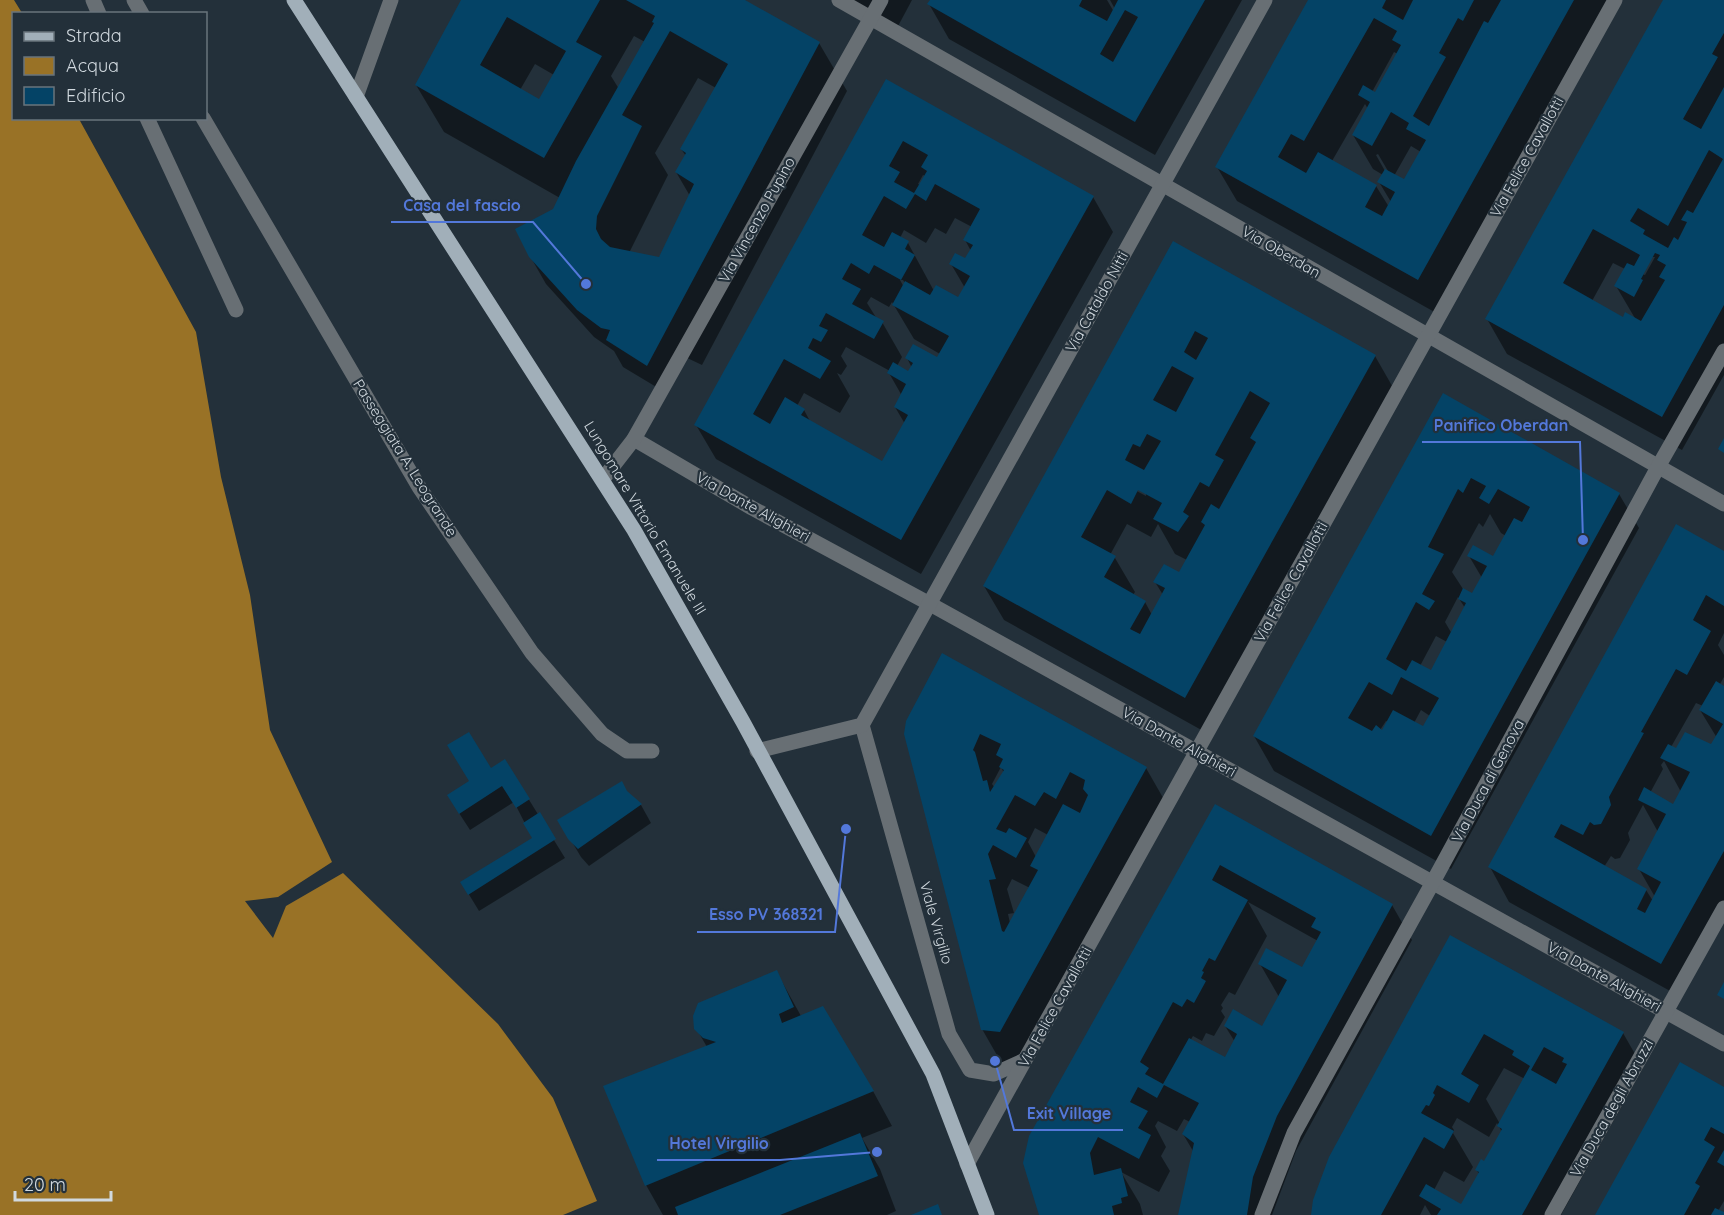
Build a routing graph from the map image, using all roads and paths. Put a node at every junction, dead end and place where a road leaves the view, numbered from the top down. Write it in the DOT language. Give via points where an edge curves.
graph roads {
  1 [pos="294,0"];
  2 [pos="392,0"];
  3 [pos="839,0"];
  4 [pos="881,0"];
  5 [pos="1265,0"];
  6 [pos="1615,0"];
  7 [pos="870,18"];
  8 [pos="356,97"];
  9 [pos="148,120"];
  10 [pos="204,120"];
  11 [pos="1162,185"];
  12 [pos="236,310"];
  13 [pos="1428,335"];
  14 [pos="1724,351"];
  15 [pos="634,439"];
  16 [pos="1658,467"];
  17 [pos="603,478"];
  18 [pos="1724,504"];
  19 [pos="930,604"];
  20 [pos="862,725"];
  21 [pos="652,751"];
  22 [pos="757,751"];
  23 [pos="1197,752"];
  24 [pos="1433,882"];
  25 [pos="1724,908"];
  26 [pos="1666,1012"];
  27 [pos="1724,1044"];
  28 [pos="1025,1060"];
  29 [pos="967,1164"];
  30 [pos="987,1215"];
  31 [pos="1262,1215"];
  32 [pos="1552,1215"];
  1 -- 8 [label="main road, Lungomare Vittorio Emanuele III"];
  2 -- 8 [label="street"];
  3 -- 7 [label="street, Via Oberdan"];
  4 -- 7 [label="street, Via Vincenzo Pupino"];
  5 -- 11 [label="street, Via Cataldo Nitti"];
  6 -- 13 [label="street, Via Felice Cavallotti"];
  7 -- 11 [label="street, Via Oberdan"];
  7 -- 15 [label="street, Via Vincenzo Pupino"];
  8 -- 17 [label="main road, Lungomare Vittorio Emanuele III"];
  9 -- 12 [label="street"];
  10 -- 21 [label="street, Passeggiata A. Leogrande" via="419,487 532,653 602,734 627,751"];
  11 -- 13 [label="street, Via Oberdan"];
  11 -- 19 [label="street, Via Cataldo Nitti"];
  13 -- 16 [label="street, Via Oberdan"];
  13 -- 23 [label="street, Via Felice Cavallotti"];
  14 -- 16 [label="street, Via Duca di Genova"];
  15 -- 17 [label="street, Via Vincenzo Pupino"];
  15 -- 19 [label="street, Via Dante Alighieri"];
  16 -- 18 [label="street, Via Oberdan"];
  16 -- 24 [label="street, Via Duca di Genova"];
  17 -- 22 [label="main road, Lungomare Vittorio Emanuele III"];
  19 -- 20 [label="street, Via Cataldo Nitti"];
  19 -- 23 [label="street, Via Dante Alighieri"];
  20 -- 22 [label="street"];
  20 -- 28 [label="street, Viale Virgilio" via="948,1034 970,1070 994,1074"];
  22 -- 29 [label="main road, Lungomare Vittorio Emanuele III" via="933,1074"];
  23 -- 24 [label="street, Via Dante Alighieri"];
  23 -- 28 [label="street, Via Felice Cavallotti"];
  24 -- 26 [label="street, Via Dante Alighieri"];
  24 -- 31 [label="street, Via Duca di Genova" via="1294,1133"];
  25 -- 26 [label="street, Via Duca degli Abruzzi"];
  26 -- 27 [label="street, Via Dante Alighieri"];
  26 -- 32 [label="street, Via Duca degli Abruzzi"];
  28 -- 29 [label="street, Via Felice Cavallotti"];
  29 -- 30 [label="main road"];
}
